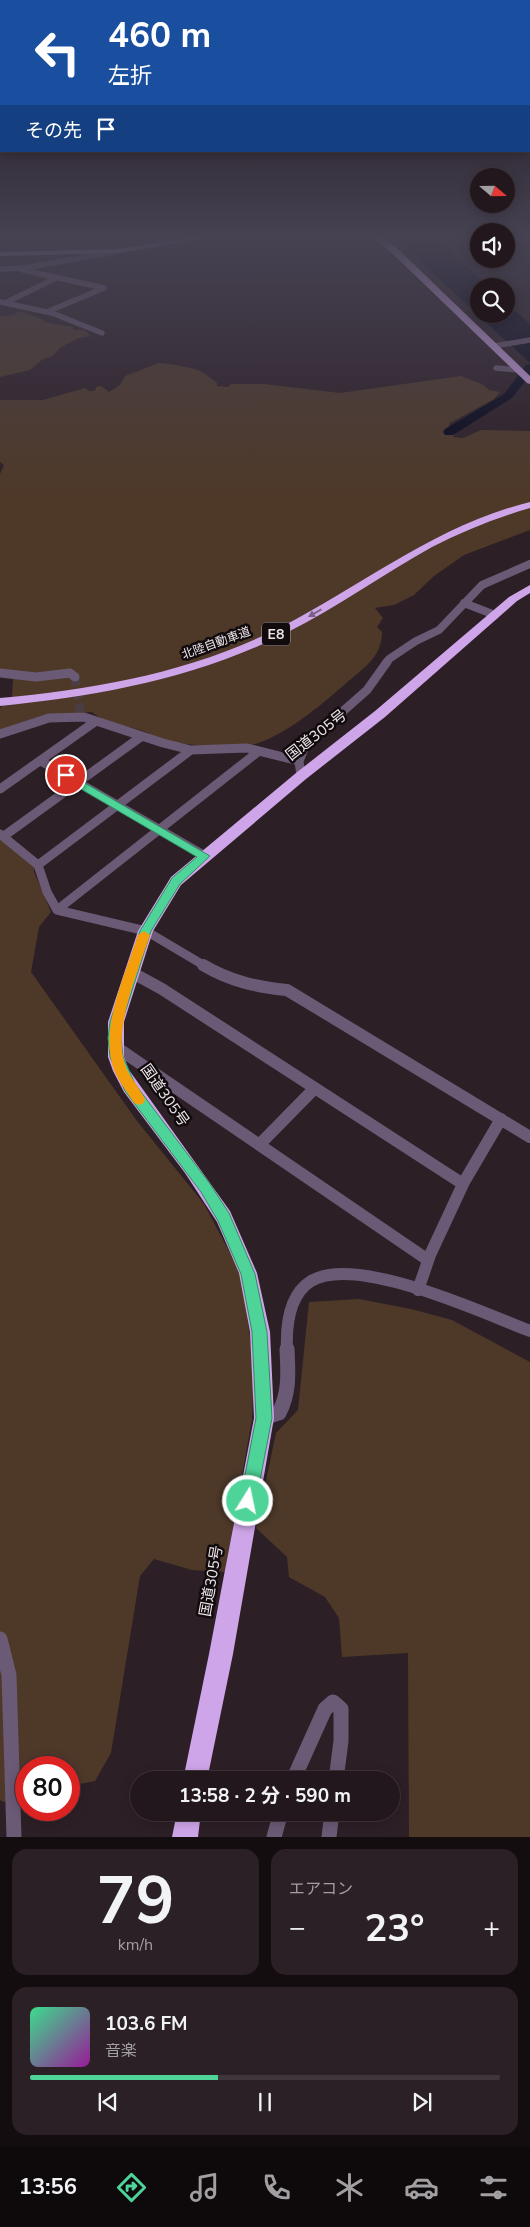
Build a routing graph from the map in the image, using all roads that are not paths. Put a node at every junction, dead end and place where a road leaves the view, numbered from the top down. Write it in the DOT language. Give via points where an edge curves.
graph roads {
  1 [pos="76,323"];
  2 [pos="470,323"];
  3 [pos="102,333"];
  4 [pos="530,340"];
  5 [pos="494,346"];
  6 [pos="496,368"];
  7 [pos="519,371"];
  8 [pos="530,381"];
  9 [pos="530,498"];
  10 [pos="530,505"];
  11 [pos="530,564"];
  12 [pos="530,588"];
  13 [pos="464,603"];
  14 [pos="495,615"];
  15 [pos="0,673"];
  16 [pos="75,677"];
  17 [pos="0,693"];
  18 [pos="0,702"];
  19 [pos="96,721"];
  20 [pos="0,734"];
  21 [pos="142,736"];
  22 [pos="191,750"];
  23 [pos="259,750"];
  24 [pos="41,762"];
  25 [pos="300,768"];
  26 [pos="78,782"];
  27 [pos="0,789"];
  28 [pos="119,806"];
  29 [pos="159,829"];
  30 [pos="2,835"];
  31 [pos="205,856"];
  32 [pos="38,865"];
  33 [pos="57,910"];
  34 [pos="146,931"];
  35 [pos="132,972"];
  36 [pos="116,1047"];
  37 [pos="314,1089"];
  38 [pos="501,1119"];
  39 [pos="530,1137"];
  40 [pos="260,1144"];
  41 [pos="463,1184"];
  42 [pos="428,1260"];
  43 [pos="418,1290"];
  44 [pos="530,1332"];
  45 [pos="264,1418"];
  46 [pos="0,1640"];
  47 [pos="198,1771"];
  48 [pos="298,1771"];
  49 [pos="337,1771"];
  50 [pos="188,1821"];
  51 [pos="278,1821"];
  52 [pos="331,1821"];
  53 [pos="14,1837"];
  54 [pos="185,1837"];
  55 [pos="274,1837"];
  56 [pos="329,1837"];
  1 -- 3 [label="street"];
  2 -- 5 [label="highway"];
  4 -- 5 [label="street"];
  5 -- 7 [label="highway"];
  6 -- 7 [label="street"];
  7 -- 8 [label="highway"];
  9 -- 17 [label="highway, 北陸自動車道 / E8" via="443,529 272,625 213,650 153,669 94,682"];
  10 -- 18 [label="highway, 北陸自動車道 / E8, one-way" via="429,544 312,615 254,645 222,657 118,686"];
  11 -- 13 [label="street" via="482,585"];
  12 -- 14 [label="highway, 国道305号"];
  13 -- 14 [label="street"];
  13 -- 25 [label="street" via="439,630 389,660 367,690 306,744"];
  14 -- 25 [label="highway, 国道305号" via="380,714"];
  15 -- 16 [label="street" via="36,677 70,673"];
  19 -- 20 [label="street" via="80,714 49,718"];
  19 -- 21 [label="street"];
  19 -- 24 [label="street"];
  21 -- 22 [label="street"];
  21 -- 26 [label="street"];
  22 -- 23 [label="street"];
  22 -- 28 [label="street"];
  23 -- 25 [label="street"];
  23 -- 29 [label="street"];
  24 -- 26 [label="street"];
  24 -- 27 [label="street"];
  25 -- 31 [label="highway, 国道305号"];
  26 -- 28 [label="street"];
  26 -- 30 [label="street"];
  28 -- 29 [label="street"];
  28 -- 32 [label="street"];
  29 -- 31 [label="street"];
  29 -- 33 [label="street"];
  30 -- 32 [label="street"];
  31 -- 34 [label="highway, 国道305号" via="176,881"];
  32 -- 33 [label="street"];
  33 -- 34 [label="street"];
  34 -- 35 [label="highway, 国道305号"];
  34 -- 38 [label="street" via="222,976 253,986 287,990"];
  35 -- 36 [label="highway, 国道305号" via="116,1022"];
  35 -- 37 [label="street"];
  36 -- 40 [label="street"];
  36 -- 45 [label="highway, 国道305号" via="121,1071 130,1087 206,1188 237,1245 248,1274 260,1332"];
  37 -- 40 [label="street"];
  37 -- 41 [label="street"];
  38 -- 39 [label="street"];
  38 -- 41 [label="street"];
  40 -- 42 [label="street"];
  41 -- 42 [label="street"];
  42 -- 43 [label="street"];
  43 -- 44 [label="street"];
  43 -- 45 [label="street" via="349,1274 322,1277 306,1286 295,1299 288,1320 289,1381 286,1401 278,1414"];
  45 -- 47 [label="highway, 国道305号"];
  46 -- 53 [label="street" via="9,1675"];
  48 -- 49 [label="street" via="325,1709 333,1702 341,1709"];
  50 -- 54 [label="highway"];
  51 -- 55 [label="street"];
  52 -- 56 [label="street"];
}
